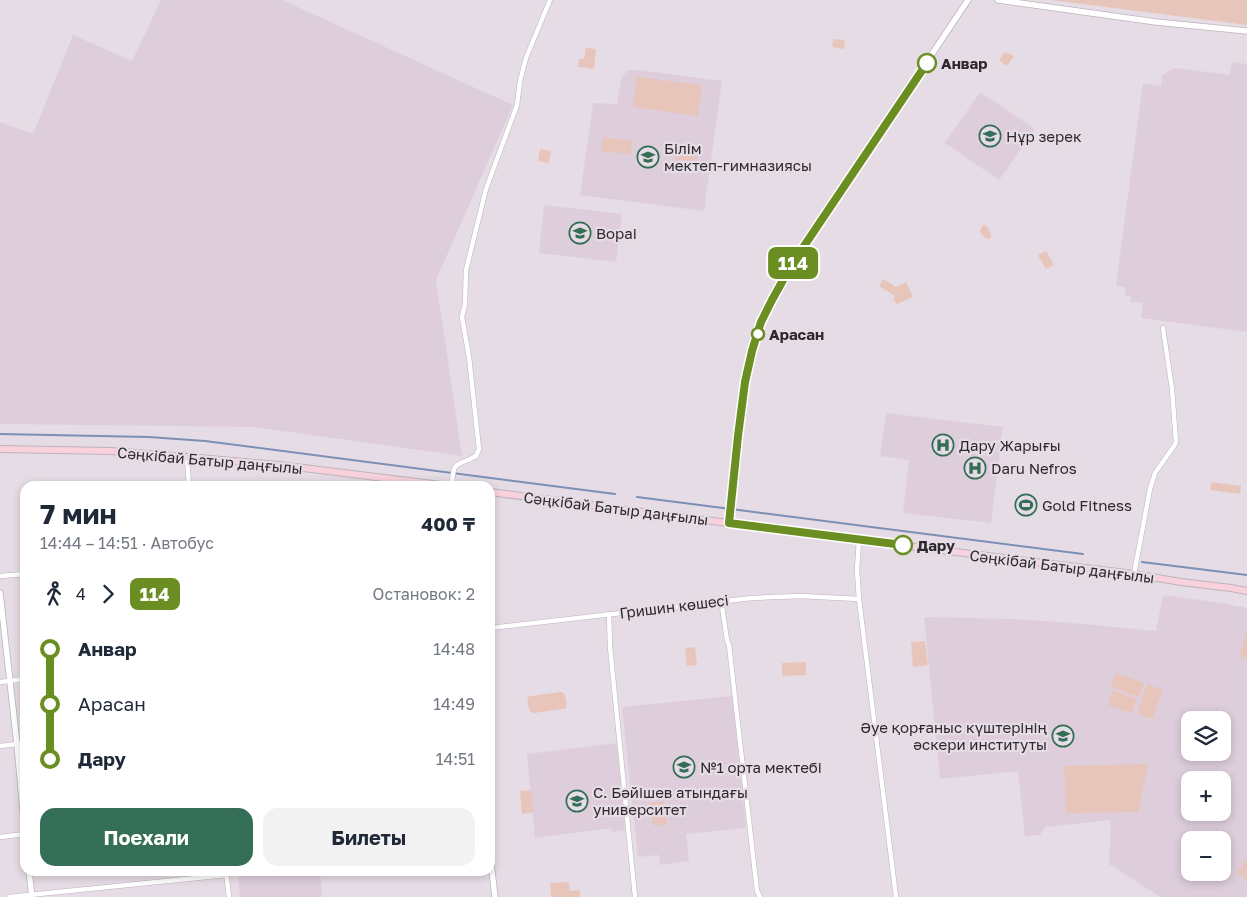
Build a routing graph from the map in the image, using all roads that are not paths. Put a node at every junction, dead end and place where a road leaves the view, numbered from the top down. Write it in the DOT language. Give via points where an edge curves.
graph roads {
  1 [pos="550,0"];
  2 [pos="968,0"];
  3 [pos="998,0"];
  4 [pos="1247,31"];
  5 [pos="1163,328"];
  6 [pos="0,449"];
  7 [pos="187,457"];
  8 [pos="189,481"];
  9 [pos="410,481"];
  10 [pos="452,481"];
  11 [pos="495,493"];
  12 [pos="729,523"];
  13 [pos="859,540"];
  14 [pos="20,574"];
  15 [pos="1134,574"];
  16 [pos="0,576"];
  17 [pos="1247,591"];
  18 [pos="0,593"];
  19 [pos="859,599"];
  20 [pos="721,600"];
  21 [pos="608,614"];
  22 [pos="495,627"];
  23 [pos="20,680"];
  24 [pos="9,681"];
  25 [pos="0,682"];
  26 [pos="17,744"];
  27 [pos="20,744"];
  28 [pos="0,746"];
  29 [pos="20,777"];
  30 [pos="20,834"];
  31 [pos="0,837"];
  32 [pos="30,876"];
  33 [pos="201,876"];
  34 [pos="226,876"];
  35 [pos="492,876"];
  36 [pos="32,896"];
  37 [pos="9,897"];
  38 [pos="229,897"];
  39 [pos="495,897"];
  40 [pos="635,897"];
  41 [pos="760,897"];
  42 [pos="896,897"];
  1 -- 10 [label="street" via="526,58 517,105 486,189 466,270 462,317 479,449 476,456 454,467"];
  2 -- 12 [label="street" via="792,264 761,322 745,382"];
  3 -- 4 [label="street"];
  5 -- 15 [label="street" via="1176,442 1155,473"];
  6 -- 7 [label="main road, Сәңкібай Батыр даңғылы" via="111,451"];
  7 -- 8 [label="street"];
  7 -- 9 [label="main road, Сәңкібай Батыр даңғылы"];
  11 -- 12 [label="main road, Сәңкібай Батыр даңғылы"];
  12 -- 13 [label="main road, Сәңкібай Батыр даңғылы"];
  13 -- 15 [label="main road, Сәңкібай Батыр даңғылы"];
  13 -- 19 [label="street"];
  14 -- 16 [label="street"];
  15 -- 17 [label="main road, Сәңкібай Батыр даңғылы"];
  18 -- 24 [label="street"];
  19 -- 20 [label="street, Гришин көшесі" via="800,596"];
  19 -- 42 [label="street"];
  20 -- 21 [label="street, Гришин көшесі"];
  20 -- 41 [label="street"];
  21 -- 22 [label="street, Гришин көшесі"];
  21 -- 40 [label="street"];
  23 -- 24 [label="street"];
  24 -- 25 [label="street"];
  24 -- 26 [label="street"];
  26 -- 27 [label="street"];
  26 -- 28 [label="street"];
  26 -- 29 [label="street"];
  30 -- 31 [label="street"];
  32 -- 36 [label="street"];
  33 -- 36 [label="street"];
  34 -- 38 [label="street"];
  35 -- 39 [label="street"];
  36 -- 37 [label="street"];
}
